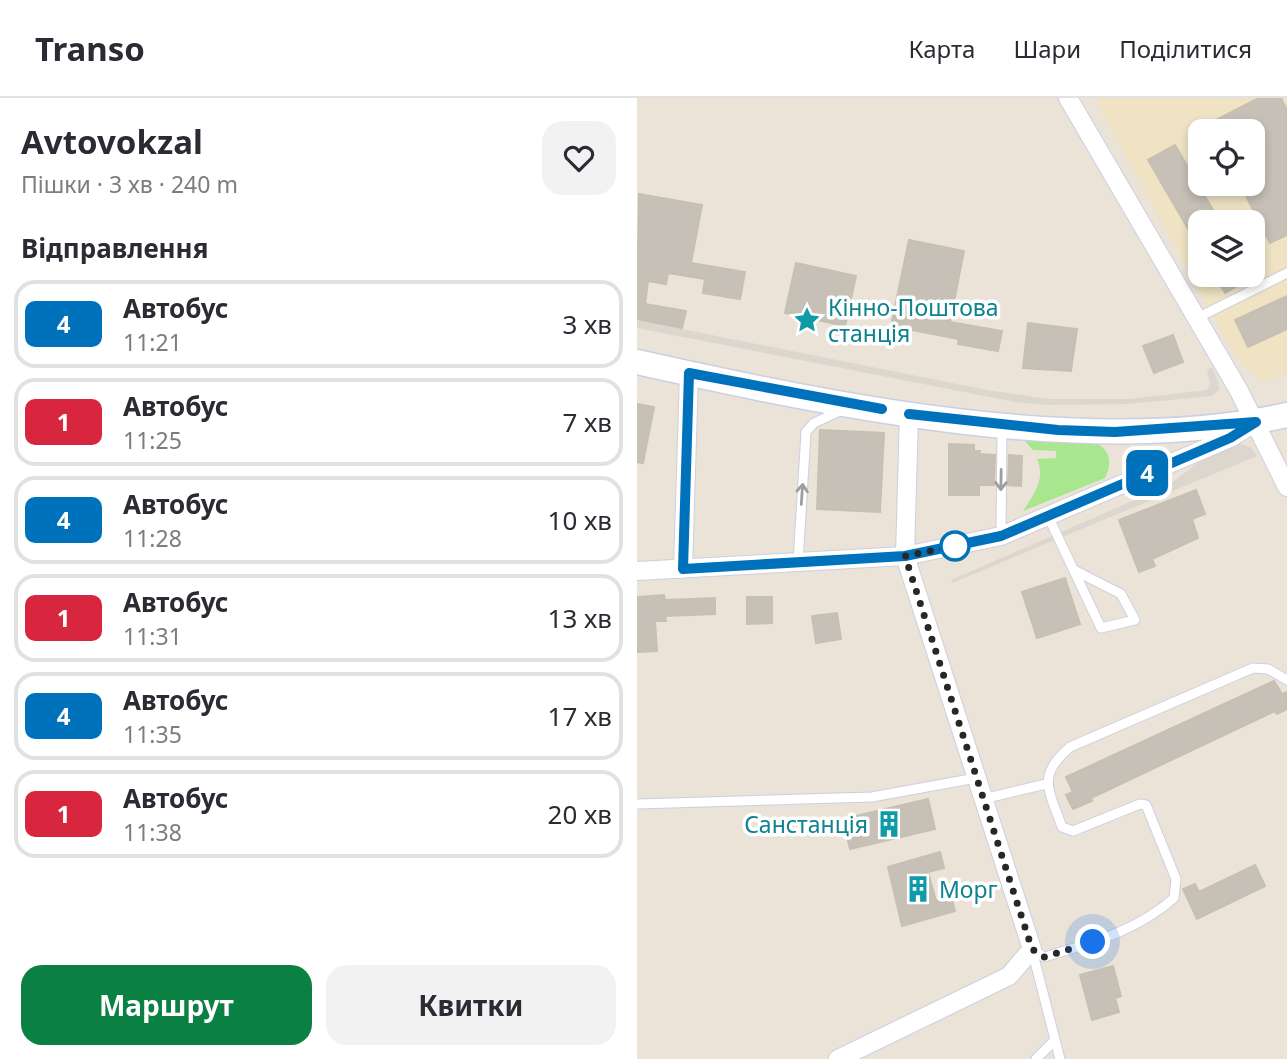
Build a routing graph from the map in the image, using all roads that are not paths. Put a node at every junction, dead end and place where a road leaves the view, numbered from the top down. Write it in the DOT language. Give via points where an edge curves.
graph roads {
  1 [pos="1068,98"];
  2 [pos="1287,273"];
  3 [pos="1197,318"];
  4 [pos="637,362"];
  5 [pos="689,373"];
  6 [pos="855,404"];
  7 [pos="909,414"];
  8 [pos="1287,415"];
  9 [pos="1256,422"];
  10 [pos="1002,424"];
  11 [pos="1287,487"];
  12 [pos="1048,516"];
  13 [pos="1001,536"];
  14 [pos="905,556"];
  15 [pos="798,562"];
  16 [pos="683,569"];
  17 [pos="1074,570"];
  18 [pos="637,571"];
  19 [pos="1287,680"];
  20 [pos="976,778"];
  21 [pos="1046,784"];
  22 [pos="983,799"];
  23 [pos="637,804"];
  24 [pos="1032,949"];
  25 [pos="1055,1040"];
  26 [pos="838,1059"];
  27 [pos="1035,1059"];
  28 [pos="1060,1059"];
  1 -- 3 [label="street"];
  2 -- 3 [label="lane"];
  3 -- 9 [label="street"];
  4 -- 5 [label="main road"];
  5 -- 6 [label="main road"];
  5 -- 16 [label="street"];
  6 -- 7 [label="main road"];
  15 -- 6 [label="lane, one-way" via="807,428"];
  7 -- 10 [label="main road"];
  7 -- 14 [label="street"];
  8 -- 9 [label="main road"];
  9 -- 10 [label="main road" via="1115,432"];
  9 -- 11 [label="street"];
  9 -- 12 [label="street" via="1230,438"];
  10 -- 13 [label="lane, one-way"];
  12 -- 13 [label="street"];
  12 -- 17 [label="lane"];
  13 -- 14 [label="street"];
  14 -- 15 [label="street"];
  14 -- 20 [label="street"];
  15 -- 16 [label="street"];
  16 -- 18 [label="street"];
  17 -- 17 [label="lane" via="1101,628 1136,620 1121,594"];
  19 -- 21 [label="lane" via="1268,669 1252,668 1070,747 1046,775"];
  20 -- 22 [label="street"];
  20 -- 23 [label="lane" via="872,797"];
  21 -- 22 [label="lane"];
  21 -- 24 [label="lane" via="1062,827 1073,831 1146,805 1176,879 1174,898 1118,934 1044,957"];
  22 -- 24 [label="street"];
  24 -- 25 [label="lane"];
  24 -- 26 [label="street" via="1009,976"];
  25 -- 27 [label="lane"];
  25 -- 28 [label="lane"];
}
